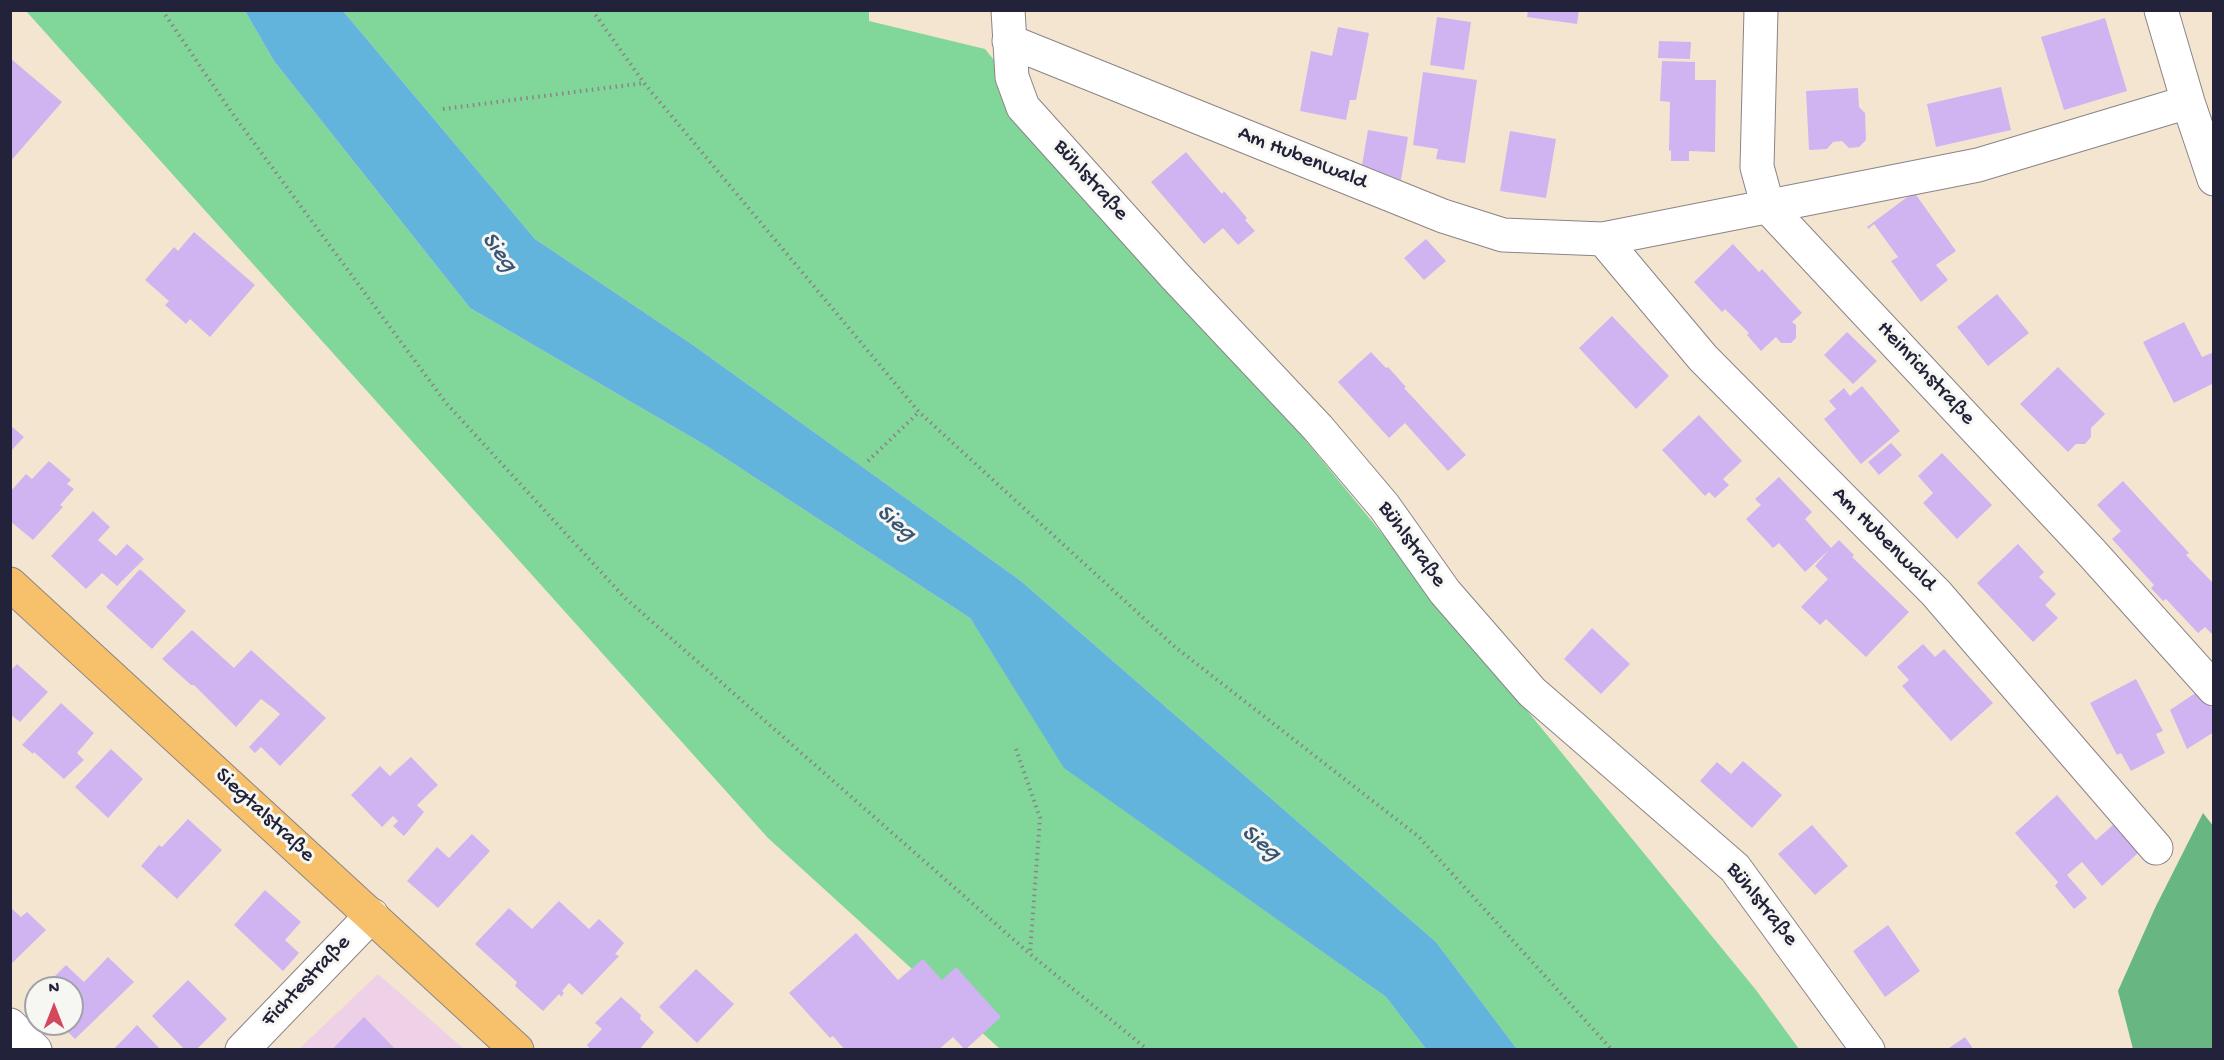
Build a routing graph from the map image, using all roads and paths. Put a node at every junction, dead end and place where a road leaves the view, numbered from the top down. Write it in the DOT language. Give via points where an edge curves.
graph roads {
  1 [pos="162,10"];
  2 [pos="592,10"];
  3 [pos="1761,10"];
  4 [pos="2160,10"];
  5 [pos="1008,26"];
  6 [pos="644,83"];
  7 [pos="2188,102"];
  8 [pos="443,109"];
  9 [pos="2214,179"];
  10 [pos="1768,207"];
  11 [pos="1603,239"];
  12 [pos="919,412"];
  13 [pos="868,460"];
  14 [pos="10,584"];
  15 [pos="2214,688"];
  16 [pos="1016,749"];
  17 [pos="2156,848"];
  18 [pos="372,915"];
  19 [pos="1030,954"];
  20 [pos="10,1025"];
  21 [pos="35,1050"];
  22 [pos="243,1050"];
  23 [pos="517,1050"];
  24 [pos="1148,1050"];
  25 [pos="1612,1050"];
  26 [pos="1868,1050"];
  1 -- 19 [label="path" via="232,113 446,403 607,580"];
  2 -- 6 [label="path"];
  3 -- 10 [label="street, Heinrichstraße" via="1756,167"];
  4 -- 7 [label="street"];
  5 -- 11 [label="street, Am Hubenwald" via="1443,216 1503,235"];
  5 -- 26 [label="street, Bühlstraße" via="1012,77 1023,107 1318,428 1384,506 1445,592 1532,692 1735,868"];
  6 -- 8 [label="path"];
  6 -- 12 [label="path"];
  7 -- 9 [label="street"];
  7 -- 10 [label="street, Am Hubenwald" via="1978,165"];
  10 -- 11 [label="street, Am Hubenwald"];
  10 -- 15 [label="street, Heinrichstraße"];
  11 -- 17 [label="street, Am Hubenwald" via="1703,358 1936,593"];
  12 -- 13 [label="path"];
  12 -- 25 [label="path" via="1175,647 1419,837"];
  14 -- 18 [label="main road, Siegtalstraße"];
  16 -- 19 [label="path" via="1040,818"];
  18 -- 22 [label="street, Fichtestraße"];
  18 -- 23 [label="main road, Siegtalstraße"];
  19 -- 24 [label="path"];
  20 -- 21 [label="street"];
}
